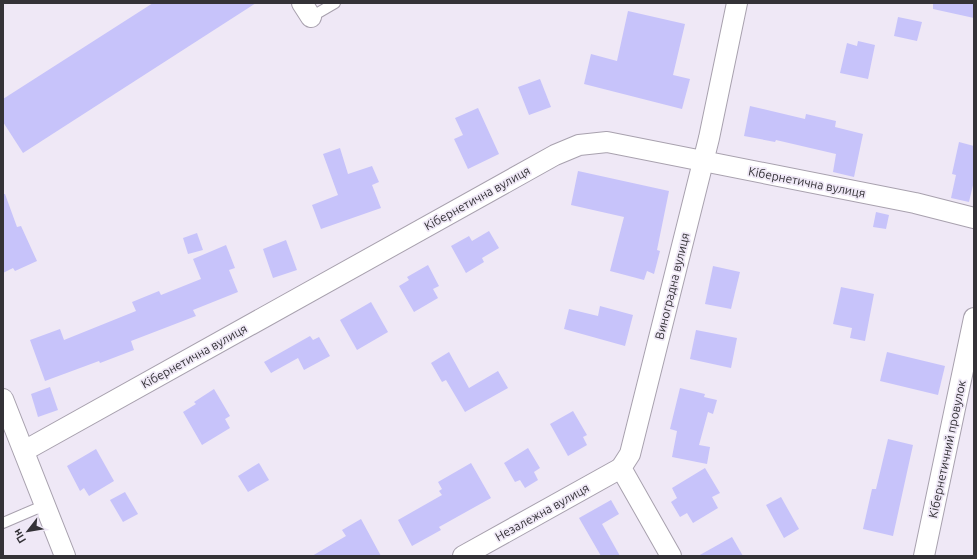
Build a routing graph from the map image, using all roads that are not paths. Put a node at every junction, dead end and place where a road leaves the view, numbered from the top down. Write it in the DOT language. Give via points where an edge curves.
graph roads {
  1 [pos="335,3"];
  2 [pos="737,3"];
  3 [pos="307,10"];
  4 [pos="703,162"];
  5 [pos="974,218"];
  6 [pos="974,318"];
  7 [pos="3,399"];
  8 [pos="24,451"];
  9 [pos="621,468"];
  10 [pos="45,505"];
  11 [pos="3,522"];
  12 [pos="65,556"];
  13 [pos="463,556"];
  14 [pos="670,556"];
  15 [pos="924,556"];
  1 -- 3 [label="lane"];
  2 -- 4 [label="street, Виноградна вулиця"];
  4 -- 5 [label="street, Кібернетична вулиця" via="834,186"];
  4 -- 8 [label="street, Кібернетична вулиця" via="607,142 579,145 555,155"];
  4 -- 9 [label="street, Виноградна вулиця" via="630,454"];
  6 -- 15 [label="street, Кібернетичний провулок"];
  7 -- 8 [label="street"];
  8 -- 10 [label="street"];
  9 -- 13 [label="street, Незалежна вулиця"];
  9 -- 14 [label="street"];
  10 -- 11 [label="lane"];
  10 -- 12 [label="street"];
}
